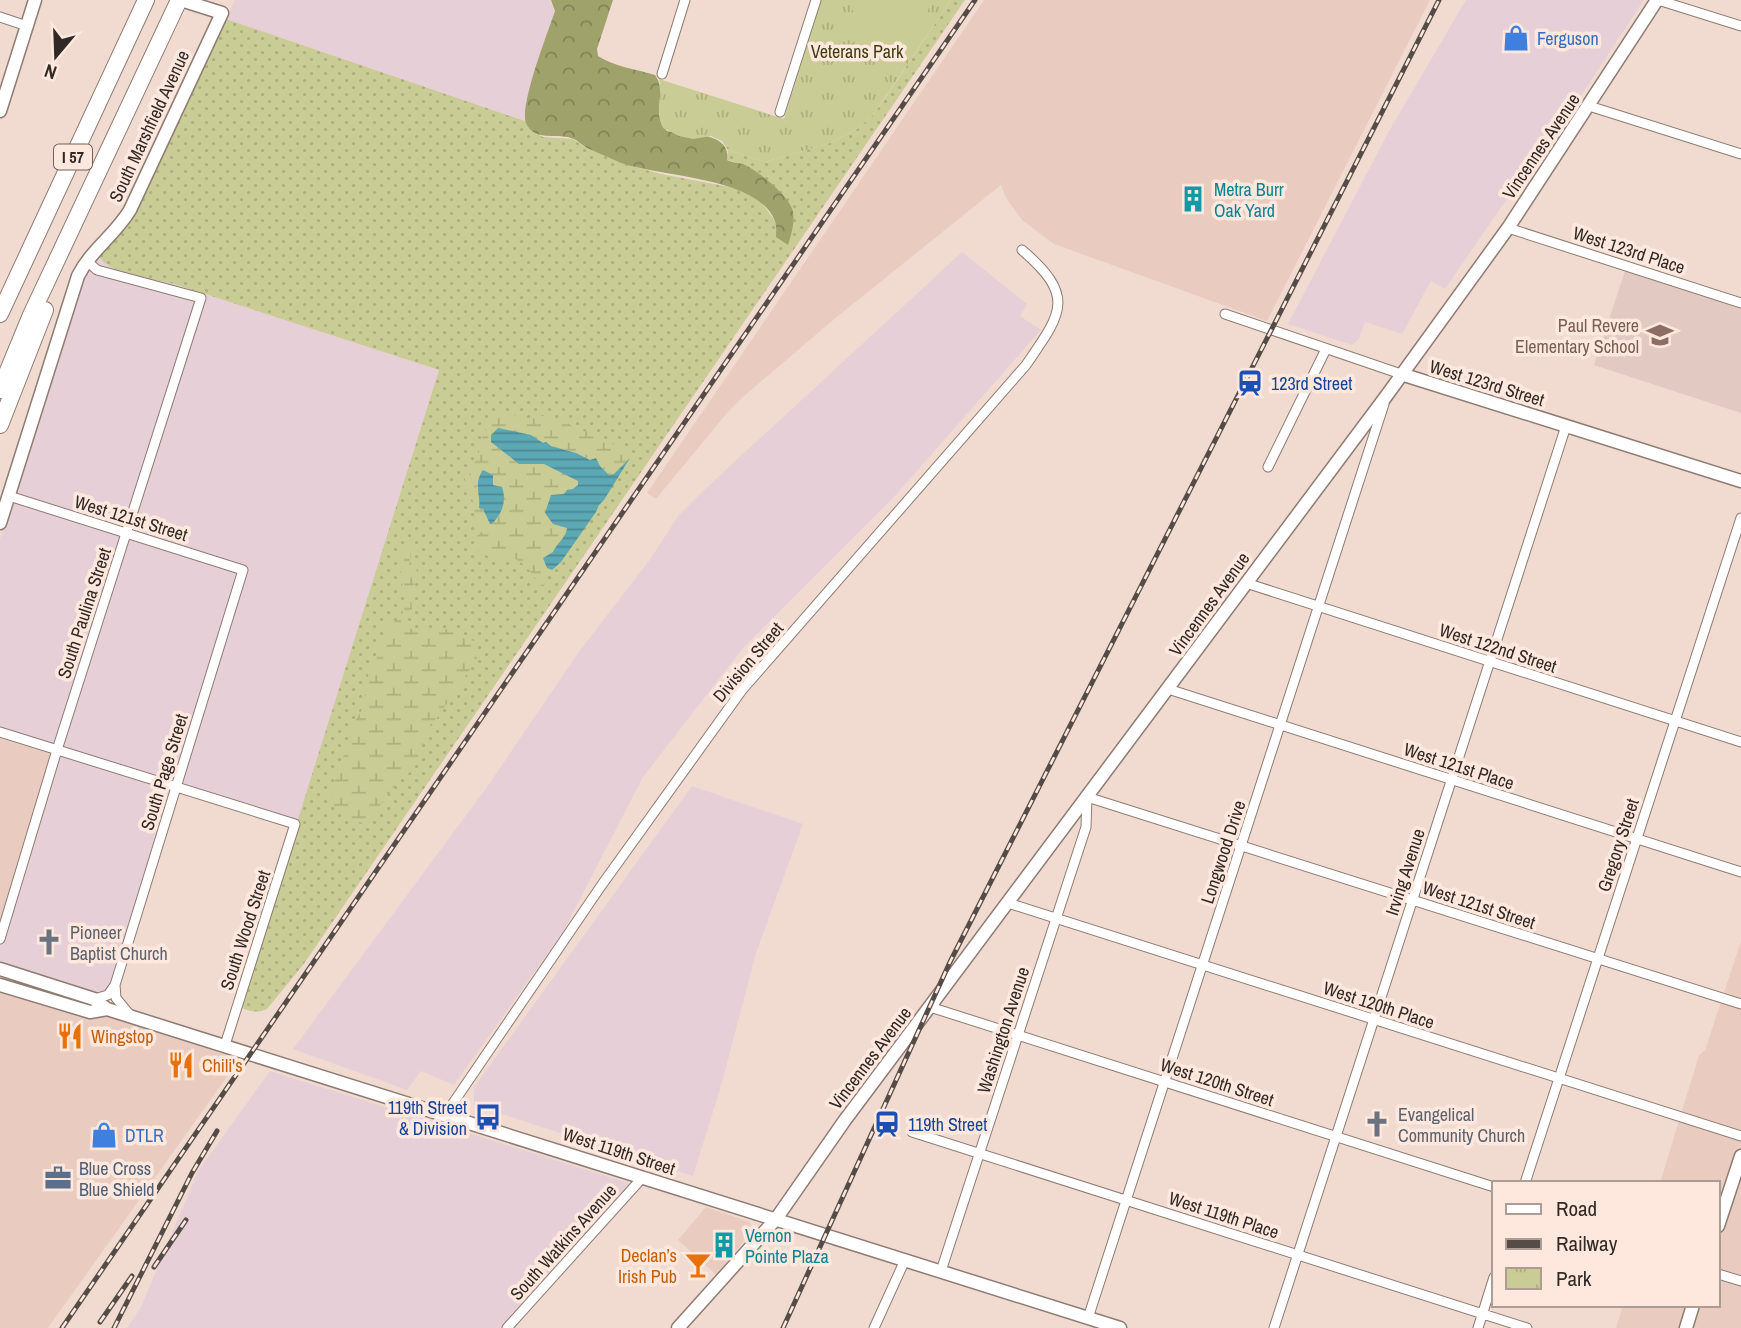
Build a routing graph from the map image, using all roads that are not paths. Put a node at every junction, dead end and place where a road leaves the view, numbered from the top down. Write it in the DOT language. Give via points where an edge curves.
graph roads {
  1 [pos="35,0"];
  2 [pos="146,0"];
  3 [pos="180,0"];
  4 [pos="685,0"];
  5 [pos="816,0"];
  6 [pos="1658,0"];
  7 [pos="0,17"];
  8 [pos="27,26"];
  9 [pos="1741,26"];
  10 [pos="662,74"];
  11 [pos="2,97"];
  12 [pos="1589,106"];
  13 [pos="0,111"];
  14 [pos="780,112"];
  15 [pos="1741,154"];
  16 [pos="99,174"];
  17 [pos="1508,228"];
  18 [pos="1022,250"];
  19 [pos="87,261"];
  20 [pos="1741,303"];
  21 [pos="0,314"];
  22 [pos="1225,314"];
  23 [pos="1326,349"];
  24 [pos="1401,374"];
  25 [pos="0,390"];
  26 [pos="1387,395"];
  27 [pos="0,425"];
  28 [pos="1566,426"];
  29 [pos="1268,467"];
  30 [pos="1741,481"];
  31 [pos="9,496"];
  32 [pos="1741,518"];
  33 [pos="0,523"];
  34 [pos="127,532"];
  35 [pos="243,570"];
  36 [pos="1246,583"];
  37 [pos="1318,607"];
  38 [pos="1490,661"];
  39 [pos="1168,690"];
  40 [pos="1675,721"];
  41 [pos="1281,725"];
  42 [pos="0,732"];
  43 [pos="1741,742"];
  44 [pos="57,750"];
  45 [pos="1451,780"];
  46 [pos="175,787"];
  47 [pos="1087,797"];
  48 [pos="1637,838"];
  49 [pos="1241,846"];
  50 [pos="1741,872"];
  51 [pos="1412,900"];
  52 [pos="1008,904"];
  53 [pos="1056,919"];
  54 [pos="0,939"];
  55 [pos="1598,959"];
  56 [pos="1202,965"];
  57 [pos="0,969"];
  58 [pos="0,985"];
  59 [pos="116,985"];
  60 [pos="94,999"];
  61 [pos="1741,1004"];
  62 [pos="930,1007"];
  63 [pos="107,1009"];
  64 [pos="130,1015"];
  65 [pos="1374,1020"];
  66 [pos="1018,1035"];
  67 [pos="225,1045"];
  68 [pos="1559,1079"];
  69 [pos="1165,1082"];
  70 [pos="445,1115"];
  71 [pos="912,1132"];
  72 [pos="1741,1136"];
  73 [pos="1336,1137"];
  74 [pos="980,1154"];
  75 [pos="1741,1156"];
  76 [pos="643,1177"];
  77 [pos="1526,1181"];
  78 [pos="1492,1186"];
  79 [pos="1126,1201"];
  80 [pos="776,1219"];
  81 [pos="1720,1220"];
  82 [pos="1298,1255"];
  83 [pos="905,1260"];
  84 [pos="941,1271"];
  85 [pos="1720,1275"];
  86 [pos="1741,1281"];
  87 [pos="1492,1283"];
  88 [pos="1692,1307"];
  89 [pos="1482,1314"];
  90 [pos="1095,1323"];
  91 [pos="507,1328"];
  92 [pos="678,1328"];
  93 [pos="874,1328"];
  94 [pos="1120,1328"];
  95 [pos="1274,1328"];
  96 [pos="1478,1328"];
  97 [pos="1527,1328"];
  98 [pos="1686,1328"];
  1 -- 8 [label="main road"];
  2 -- 21 [label="highway, I 57"];
  3 -- 16 [label="highway, I 57"];
  3 -- 19 [label="main road, South Marshfield Avenue" via="222,13 130,210"];
  4 -- 10 [label="street"];
  5 -- 14 [label="street"];
  6 -- 9 [label="street"];
  6 -- 12 [label="main road, Vincennes Avenue"];
  7 -- 8 [label="street"];
  8 -- 11 [label="main road"];
  11 -- 13 [label="main road"];
  12 -- 15 [label="street"];
  12 -- 17 [label="main road, Vincennes Avenue"];
  16 -- 25 [label="highway, I 57"];
  16 -- 27 [label="highway"];
  17 -- 20 [label="street, West 123rd Place"];
  17 -- 24 [label="main road, Vincennes Avenue"];
  18 -- 70 [label="street, Division Street" via="1055,288 1060,306 1051,329 1026,365 743,690 609,875"];
  19 -- 31 [label="main road, South Marshfield Avenue" via="71,296"];
  19 -- 34 [label="street, South Paulina Street" via="97,270 201,298"];
  22 -- 23 [label="street, West 123rd Street"];
  23 -- 24 [label="street, West 123rd Street"];
  23 -- 29 [label="street"];
  24 -- 26 [label="main road, Vincennes Avenue"];
  24 -- 28 [label="main road, West 123rd Street"];
  26 -- 36 [label="main road, Vincennes Avenue"];
  26 -- 37 [label="street, Longwood Drive"];
  28 -- 30 [label="main road, West 123rd Street"];
  28 -- 38 [label="street, Irving Avenue"];
  31 -- 33 [label="main road, South Marshfield Avenue"];
  31 -- 34 [label="street, West 121st Street"];
  32 -- 40 [label="street, Gregory Street"];
  34 -- 35 [label="street, West 121st Street"];
  34 -- 44 [label="street, South Paulina Street"];
  35 -- 46 [label="street, South Page Street"];
  36 -- 37 [label="street, West 122nd Street"];
  36 -- 39 [label="main road, Vincennes Avenue"];
  37 -- 38 [label="street, West 122nd Street"];
  37 -- 41 [label="street, Longwood Drive"];
  38 -- 40 [label="street, West 122nd Street"];
  38 -- 45 [label="street, Irving Avenue"];
  39 -- 41 [label="street, West 121st Place"];
  39 -- 47 [label="main road, Vincennes Avenue"];
  40 -- 43 [label="street, West 122nd Street"];
  40 -- 48 [label="street, Gregory Street"];
  41 -- 45 [label="street, West 121st Place"];
  41 -- 49 [label="street, Longwood Drive"];
  42 -- 44 [label="street"];
  44 -- 46 [label="street"];
  44 -- 54 [label="street, South Paulina Street"];
  45 -- 48 [label="street, West 121st Place"];
  45 -- 51 [label="street, Irving Avenue"];
  46 -- 59 [label="street, South Page Street"];
  46 -- 67 [label="street, South Wood Street" via="295,824"];
  47 -- 49 [label="street, West 121st Street"];
  47 -- 52 [label="main road, Vincennes Avenue"];
  47 -- 53 [label="street, Washington Avenue" via="1086,827"];
  48 -- 50 [label="street, West 121st Place"];
  48 -- 55 [label="street, Gregory Street"];
  49 -- 51 [label="street, West 121st Street"];
  49 -- 56 [label="street, Longwood Drive"];
  51 -- 55 [label="street, West 121st Street"];
  51 -- 65 [label="street, Irving Avenue"];
  52 -- 53 [label="street, West 120th Place"];
  52 -- 62 [label="main road, Vincennes Avenue"];
  53 -- 56 [label="street, West 120th Place"];
  53 -- 66 [label="street, Washington Avenue"];
  55 -- 61 [label="street, West 121st Street"];
  55 -- 68 [label="street, Gregory Street"];
  56 -- 65 [label="street, West 120th Place"];
  56 -- 69 [label="street, Longwood Drive"];
  57 -- 60 [label="main road, West 119th Street"];
  58 -- 63 [label="main road, West 119th Street" via="90,1012"];
  59 -- 60 [label="street" via="108,995"];
  59 -- 64 [label="street" via="117,999"];
  60 -- 63 [label="main road, West 119th Street"];
  62 -- 66 [label="street, West 120th Street"];
  62 -- 80 [label="main road, Vincennes Avenue"];
  63 -- 64 [label="main road, West 119th Street"];
  64 -- 67 [label="main road, West 119th Street"];
  65 -- 68 [label="street, West 120th Place"];
  65 -- 73 [label="street, Irving Avenue"];
  66 -- 69 [label="street, West 120th Street"];
  66 -- 74 [label="street, Washington Avenue"];
  67 -- 70 [label="main road, West 119th Street"];
  68 -- 72 [label="street, West 120th Place"];
  68 -- 77 [label="street, Gregory Street"];
  69 -- 73 [label="street, West 120th Street"];
  69 -- 79 [label="street, Longwood Drive"];
  70 -- 76 [label="main road, West 119th Street"];
  71 -- 74 [label="street, West 119th Place"];
  73 -- 78 [label="street, West 120th Street"];
  73 -- 82 [label="street, Irving Avenue"];
  74 -- 79 [label="street, West 119th Place"];
  74 -- 84 [label="street, Washington Avenue"];
  75 -- 81 [label="main road"];
  76 -- 80 [label="main road, West 119th Street"];
  76 -- 91 [label="street, South Watkins Avenue"];
  79 -- 82 [label="street, West 119th Place"];
  79 -- 90 [label="street, Longwood Drive"];
  80 -- 83 [label="main road, West 119th Street"];
  80 -- 92 [label="main road, Vincennes Avenue"];
  82 -- 89 [label="street, West 119th Place"];
  82 -- 95 [label="street, Irving Avenue"];
  83 -- 84 [label="main road, West 119th Street"];
  83 -- 93 [label="street"];
  84 -- 90 [label="main road, West 119th Street"];
  85 -- 86 [label="street"];
  87 -- 89 [label="street"];
  88 -- 98 [label="main road"];
  89 -- 96 [label="street"];
  89 -- 97 [label="street, West 119th Place"];
  90 -- 94 [label="main road, West 119th Street"];
}
